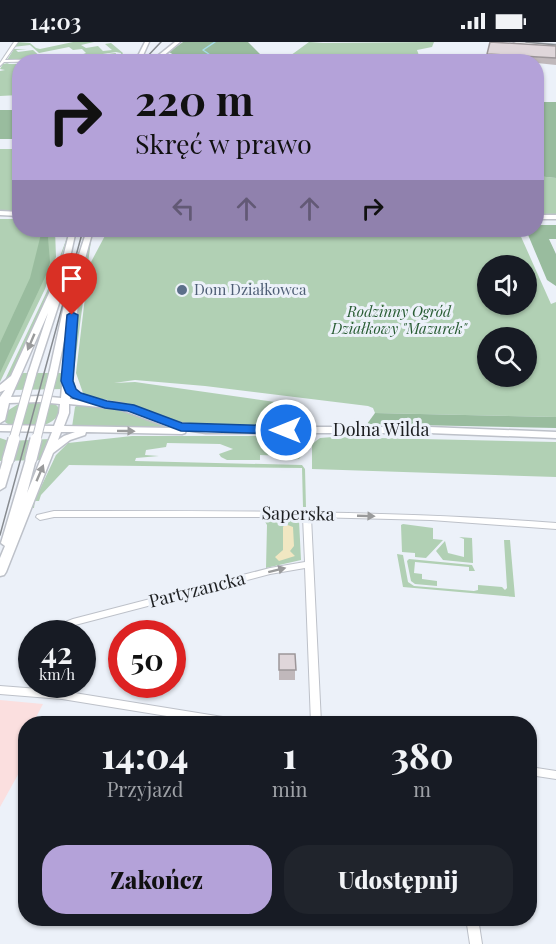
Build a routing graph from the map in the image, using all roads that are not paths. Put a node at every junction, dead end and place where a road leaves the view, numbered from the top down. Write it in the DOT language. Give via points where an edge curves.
graph roads {
  1 [pos="16,42"];
  2 [pos="178,42"];
  3 [pos="516,42"];
  4 [pos="556,46"];
  5 [pos="162,54"];
  6 [pos="4,60"];
  7 [pos="12,60"];
  8 [pos="0,65"];
  9 [pos="71,237"];
  10 [pos="88,237"];
  11 [pos="63,270"];
  12 [pos="76,276"];
  13 [pos="16,375"];
  14 [pos="67,381"];
  15 [pos="0,388"];
  16 [pos="3,400"];
  17 [pos="65,401"];
  18 [pos="105,404"];
  19 [pos="0,420"];
  20 [pos="0,428"];
  21 [pos="58,429"];
  22 [pos="103,430"];
  23 [pos="206,430"];
  24 [pos="556,435"];
  25 [pos="49,453"];
  26 [pos="0,487"];
  27 [pos="307,514"];
  28 [pos="40,517"];
  29 [pos="556,526"];
  30 [pos="309,564"];
  31 [pos="0,571"];
  32 [pos="93,620"];
  33 [pos="18,689"];
  34 [pos="0,690"];
  35 [pos="96,698"];
  36 [pos="197,716"];
  37 [pos="316,716"];
  38 [pos="537,772"];
  39 [pos="556,775"];
  40 [pos="473,926"];
  41 [pos="476,944"];
  1 -- 6 [label="street"];
  2 -- 5 [label="main road"];
  3 -- 4 [label="main road"];
  6 -- 7 [label="street"];
  6 -- 8 [label="street"];
  9 -- 11 [label="main road"];
  10 -- 12 [label="main road"];
  11 -- 13 [label="main road, one-way"];
  11 -- 26 [label="main road, bridge"];
  12 -- 14 [label="main road"];
  12 -- 31 [label="main road, bridge"];
  13 -- 15 [label="main road"];
  13 -- 16 [label="main road"];
  14 -- 17 [label="main road"];
  14 -- 18 [label="main road" via="74,394"];
  16 -- 17 [label="main road, Dolna Wilda"];
  16 -- 19 [label="main road"];
  17 -- 18 [label="main road, Dolna Wilda"];
  17 -- 21 [label="main road"];
  18 -- 23 [label="main road, Dolna Wilda" via="130,408 181,427"];
  20 -- 21 [label="main road, Dolna Wilda"];
  21 -- 22 [label="main road, Dolna Wilda"];
  21 -- 25 [label="main road"];
  22 -- 23 [label="main road, Dolna Wilda, one-way"];
  22 -- 25 [label="main road" via="71,437"];
  23 -- 24 [label="main road, Dolna Wilda" via="429,430"];
  31 -- 25 [label="main road, one-way"];
  27 -- 28 [label="street, Saperska"];
  27 -- 29 [label="street, Saperska, one-way"];
  27 -- 30 [label="street"];
  32 -- 30 [label="street, Partyzancka, one-way" via="270,571"];
  30 -- 37 [label="street"];
  33 -- 34 [label="street"];
  35 -- 36 [label="street"];
  38 -- 39 [label="street"];
  40 -- 41 [label="street"];
}
